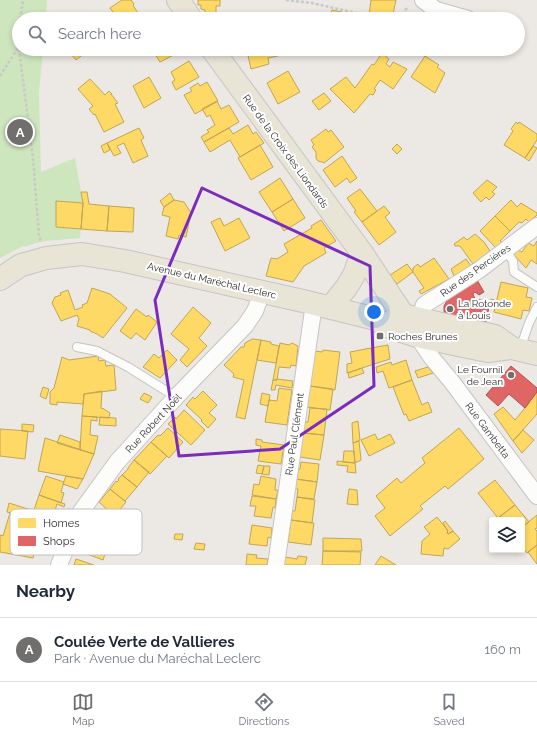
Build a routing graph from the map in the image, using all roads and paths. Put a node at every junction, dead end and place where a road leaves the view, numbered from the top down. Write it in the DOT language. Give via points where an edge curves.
graph roads {
  1 [pos="23,0"];
  2 [pos="178,0"];
  3 [pos="286,0"];
  4 [pos="412,0"];
  5 [pos="424,0"];
  6 [pos="21,12"];
  7 [pos="186,12"];
  8 [pos="351,12"];
  9 [pos="404,12"];
  10 [pos="443,12"];
  11 [pos="14,56"];
  12 [pos="20,56"];
  13 [pos="217,56"];
  14 [pos="0,76"];
  15 [pos="537,226"];
  16 [pos="505,250"];
  17 [pos="362,253"];
  18 [pos="46,258"];
  19 [pos="0,279"];
  20 [pos="537,287"];
  21 [pos="262,292"];
  22 [pos="322,306"];
  23 [pos="537,308"];
  24 [pos="413,323"];
  25 [pos="451,343"];
  26 [pos="77,347"];
  27 [pos="523,351"];
  28 [pos="439,365"];
  29 [pos="176,397"];
  30 [pos="537,496"];
  31 [pos="83,509"];
  32 [pos="64,555"];
  33 [pos="60,565"];
  34 [pos="276,565"];
  1 -- 6 [label="path"];
  2 -- 7 [label="main road"];
  3 -- 8 [label="path"];
  4 -- 9 [label="path"];
  5 -- 10 [label="street" via="436,10"];
  11 -- 14 [label="path"];
  12 -- 18 [label="path" via="33,158 39,236"];
  13 -- 17 [label="main road, Rue de la Croix des Liondards"];
  15 -- 16 [label="street, Rue des Percières"];
  16 -- 20 [label="lane" via="513,261 514,272"];
  16 -- 24 [label="street, Rue des Percières" via="424,305"];
  17 -- 22 [label="main road" via="346,288"];
  17 -- 24 [label="main road, Rue de la Croix des Liondards"];
  18 -- 19 [label="main road, Avenue du Maréchal Leclerc" via="21,265"];
  18 -- 21 [label="main road, Avenue du Maréchal Leclerc" via="89,255"];
  21 -- 22 [label="main road, Avenue du Maréchal Leclerc"];
  21 -- 29 [label="street, Rue Robert Noël" via="255,311 245,326"];
  22 -- 24 [label="main road, Avenue du Maréchal Leclerc" via="376,319 386,326"];
  22 -- 34 [label="street, Rue Paul Clément"];
  23 -- 27 [label="lane" via="529,323"];
  24 -- 25 [label="main road, Avenue du Maréchal Leclerc"];
  24 -- 27 [label="main road, Avenue du Maréchal Leclerc" via="495,336"];
  24 -- 28 [label="street, Rue Gambetta" via="432,358"];
  25 -- 27 [label="main road, Avenue du Maréchal Leclerc" via="488,351"];
  25 -- 28 [label="street" via="443,352"];
  26 -- 29 [label="lane" via="97,351"];
  28 -- 30 [label="street, Rue Gambetta"];
  29 -- 31 [label="street, Rue Robert Noël" via="117,462"];
  32 -- 33 [label="street, Rue Robert Noël"];
}
